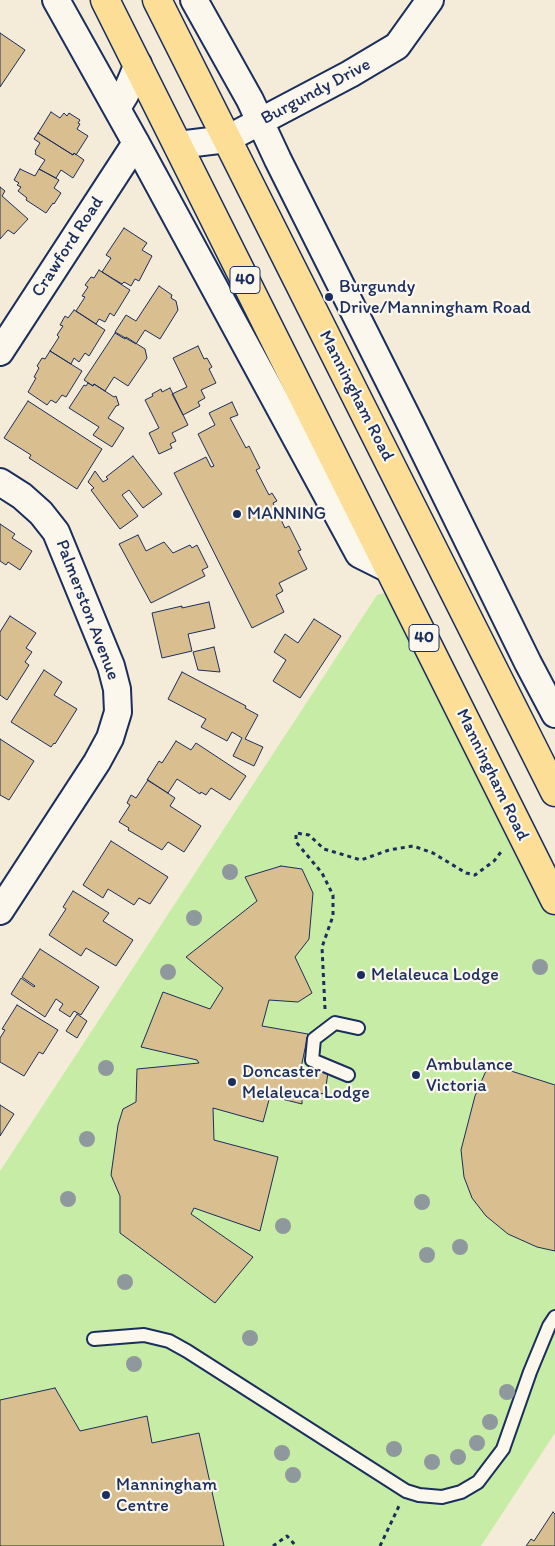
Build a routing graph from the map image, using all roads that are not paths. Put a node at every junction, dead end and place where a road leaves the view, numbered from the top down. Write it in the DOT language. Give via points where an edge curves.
graph roads {
  1 [pos="56,0"];
  2 [pos="194,0"];
  3 [pos="430,0"];
  4 [pos="106,5"];
  5 [pos="163,5"];
  6 [pos="138,64"];
  7 [pos="117,108"];
  8 [pos="261,121"];
  9 [pos="227,139"];
  10 [pos="136,143"];
  11 [pos="178,145"];
  12 [pos="0,352"];
  13 [pos="0,482"];
  14 [pos="389,569"];
  15 [pos="555,714"];
  16 [pos="555,792"];
  17 [pos="545,857"];
  18 [pos="553,892"];
  19 [pos="0,911"];
  20 [pos="358,1028"];
  21 [pos="348,1075"];
  22 [pos="555,1317"];
  23 [pos="94,1339"];
  1 -- 7 [label="street"];
  2 -- 8 [label="street, Manningham Road"];
  3 -- 8 [label="street, Burgundy Drive" via="397,46"];
  4 -- 6 [label="main road, Manningham Road / 40"];
  5 -- 9 [label="main road, Manningham Road"];
  6 -- 7 [label="street"];
  6 -- 11 [label="main road, Manningham Road / 40"];
  7 -- 10 [label="street"];
  8 -- 9 [label="street, Burgundy Drive"];
  8 -- 15 [label="street, Manningham Road"];
  9 -- 11 [label="street, Burgundy Drive"];
  9 -- 16 [label="main road, Manningham Road"];
  10 -- 12 [label="street, Crawford Road"];
  10 -- 14 [label="street" via="359,554"];
  11 -- 14 [label="main road, Manningham Road / 40"];
  13 -- 19 [label="street, Palmerston Avenue" via="22,496 56,532 111,666 118,712 110,738 97,762"];
  14 -- 17 [label="main road, Manningham Road / 40"];
  17 -- 18 [label="main road, Manningham Road / 40"];
  20 -- 21 [label="lane" via="335,1023 314,1039 312,1060"];
  22 -- 23 [label="lane" via="530,1372 503,1449 478,1482 461,1492 442,1497 406,1491 170,1341 144,1335"];
}
